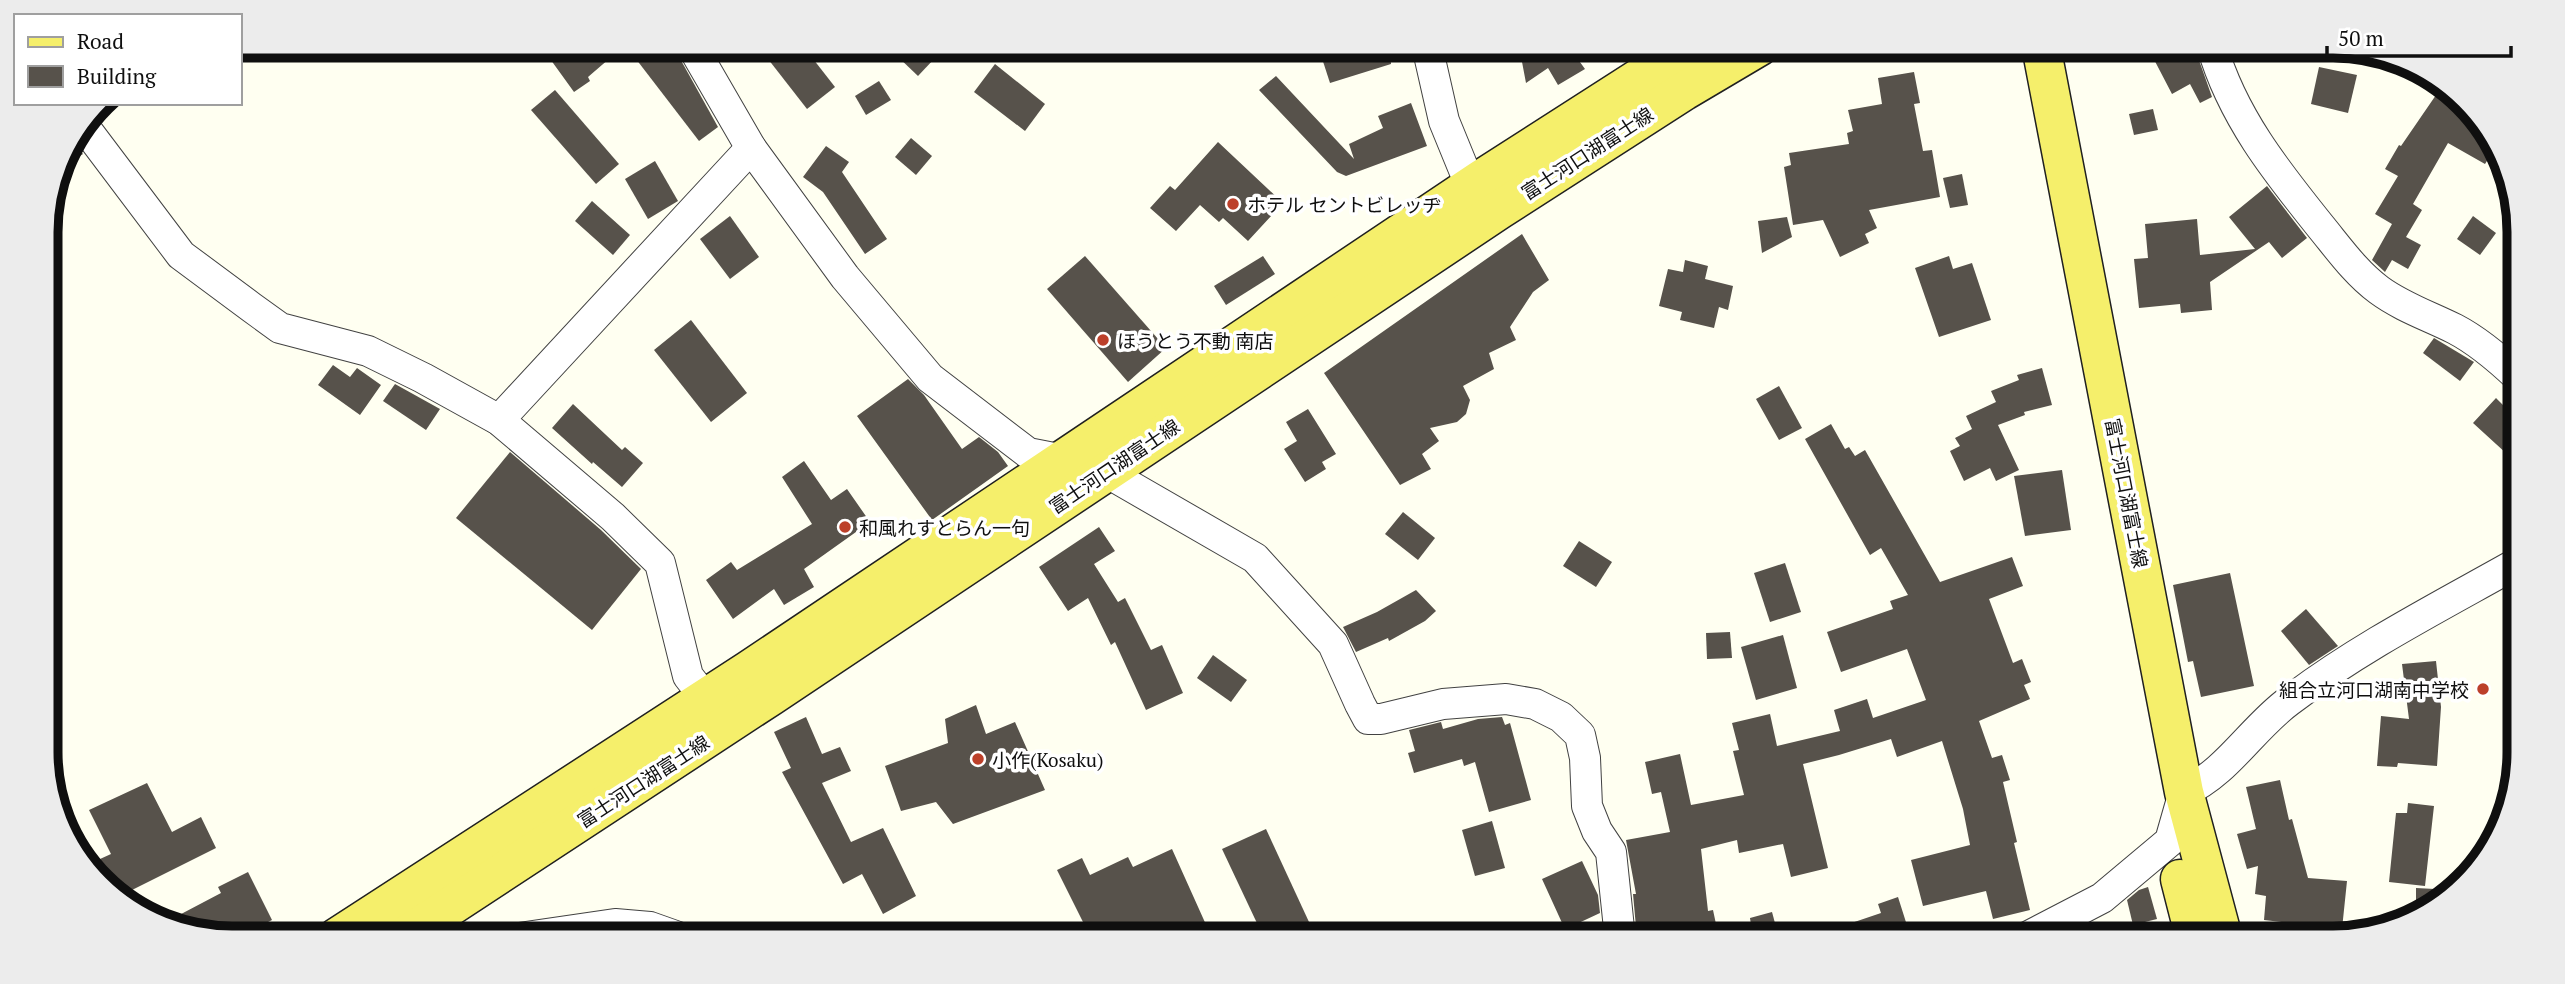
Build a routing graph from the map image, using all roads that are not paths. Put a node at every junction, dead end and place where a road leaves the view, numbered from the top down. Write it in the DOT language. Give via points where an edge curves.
graph roads {
  1 [pos="699,58"];
  2 [pos="1430,58"];
  3 [pos="1670,58"];
  4 [pos="1739,58"];
  5 [pos="2017,58"];
  6 [pos="2043,58"];
  7 [pos="2216,58"];
  8 [pos="89,133"];
  9 [pos="751,148"];
  10 [pos="1471,187"];
  11 [pos="2507,367"];
  12 [pos="499,420"];
  13 [pos="1065,460"];
  14 [pos="1106,472"];
  15 [pos="2507,569"];
  16 [pos="706,699"];
  17 [pos="2184,792"];
  18 [pos="2170,841"];
  19 [pos="401,894"];
  20 [pos="355,926"];
  21 [pos="415,926"];
  22 [pos="430,926"];
  23 [pos="598,926"];
  24 [pos="638,926"];
  25 [pos="1619,926"];
  26 [pos="2048,926"];
  27 [pos="2192,926"];
  28 [pos="2220,926"];
  1 -- 9 [label="street"];
  2 -- 10 [label="street" via="1444,121"];
  3 -- 10 [label="main road, 富士河口湖富士線"];
  4 -- 14 [label="main road, 富士河口湖富士線" via="1499,210"];
  5 -- 18 [label="main road, 富士河口湖富士線"];
  6 -- 17 [label="main road, 富士河口湖富士線"];
  7 -- 11 [label="street" via="2250,134 2353,267 2378,290 2456,330"];
  8 -- 12 [label="street" via="181,255 280,328 368,351"];
  9 -- 12 [label="street"];
  9 -- 13 [label="street" via="845,277 930,378 1028,453"];
  10 -- 13 [label="main road, 富士河口湖富士線"];
  12 -- 16 [label="street" via="660,563 688,676"];
  13 -- 14 [label="street"];
  13 -- 16 [label="main road, 富士河口湖富士線"];
  14 -- 22 [label="main road, 富士河口湖富士線"];
  14 -- 25 [label="street" via="1255,558 1333,644 1368,719 1443,704 1506,699 1535,704 1561,717 1580,735 1587,806 1611,852"];
  15 -- 17 [label="street" via="2372,645 2287,702 2203,784"];
  16 -- 19 [label="main road, 富士河口湖富士線"];
  17 -- 18 [label="street"];
  17 -- 28 [label="main road, 富士河口湖富士線"];
  18 -- 26 [label="street" via="2102,898"];
  18 -- 27 [label="main road, 富士河口湖富士線"];
  19 -- 20 [label="main road, 富士河口湖富士線"];
  19 -- 21 [label="street"];
  23 -- 24 [label="street"];
}
